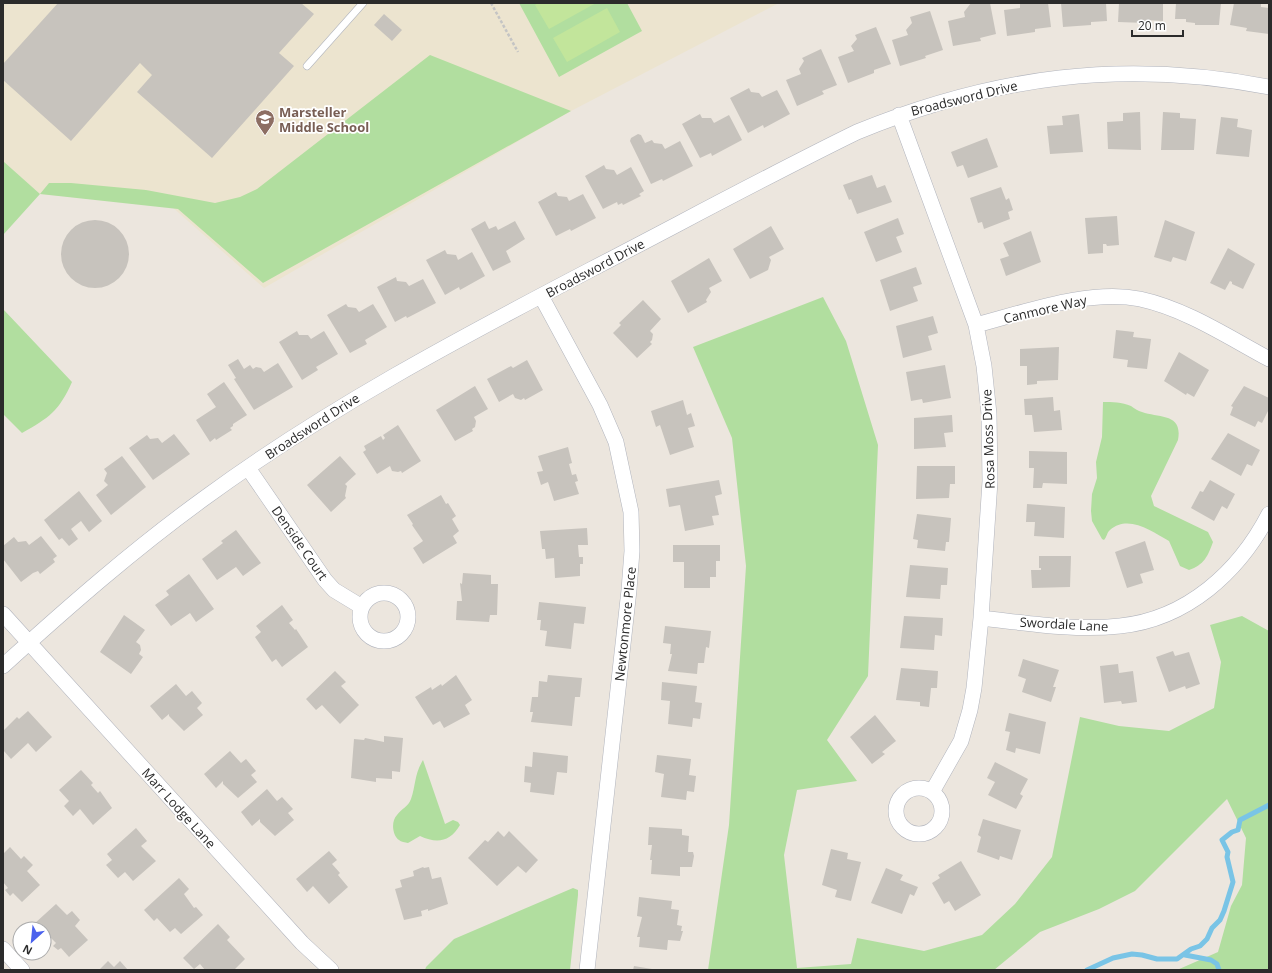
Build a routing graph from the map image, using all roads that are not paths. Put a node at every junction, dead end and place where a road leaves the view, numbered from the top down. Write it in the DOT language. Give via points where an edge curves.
graph roads {
  1 [pos="363,3"];
  2 [pos="307,66"];
  3 [pos="1269,87"];
  4 [pos="899,115"];
  5 [pos="541,296"];
  6 [pos="976,325"];
  7 [pos="1269,359"];
  8 [pos="248,468"];
  9 [pos="1269,514"];
  10 [pos="362,607"];
  11 [pos="3,614"];
  12 [pos="981,618"];
  13 [pos="29,643"];
  14 [pos="3,666"];
  15 [pos="932,792"];
  16 [pos="3,949"];
  17 [pos="22,970"];
  18 [pos="332,970"];
  19 [pos="587,970"];
  1 -- 2 [label="lane"];
  3 -- 4 [label="street, Broadsword Drive" via="1195,77 1096,74 1038,80 984,91"];
  4 -- 5 [label="street, Broadsword Drive" via="810,155"];
  4 -- 6 [label="street, Rosa Moss Drive"];
  5 -- 8 [label="street, Broadsword Drive" via="349,401"];
  5 -- 19 [label="street, Newtonmore Place" via="600,405 616,442 631,512 629,590"];
  6 -- 7 [label="street, Canmore Way" via="1084,299 1139,299 1169,308"];
  6 -- 12 [label="street, Rosa Moss Drive" via="984,366 991,461"];
  8 -- 10 [label="street, Denside Court" via="325,580 334,590"];
  8 -- 13 [label="street, Broadsword Drive" via="154,536"];
  9 -- 12 [label="street, Swordale Lane" via="1250,546 1220,582 1200,596 1159,617 1135,624 1101,628"];
  11 -- 13 [label="street, Marr Lodge Lane"];
  12 -- 15 [label="street, Rosa Moss Drive" via="976,674 966,725"];
  13 -- 14 [label="street, Broadsword Drive"];
  13 -- 18 [label="street, Marr Lodge Lane" via="302,943"];
  16 -- 17 [label="street"];
}
